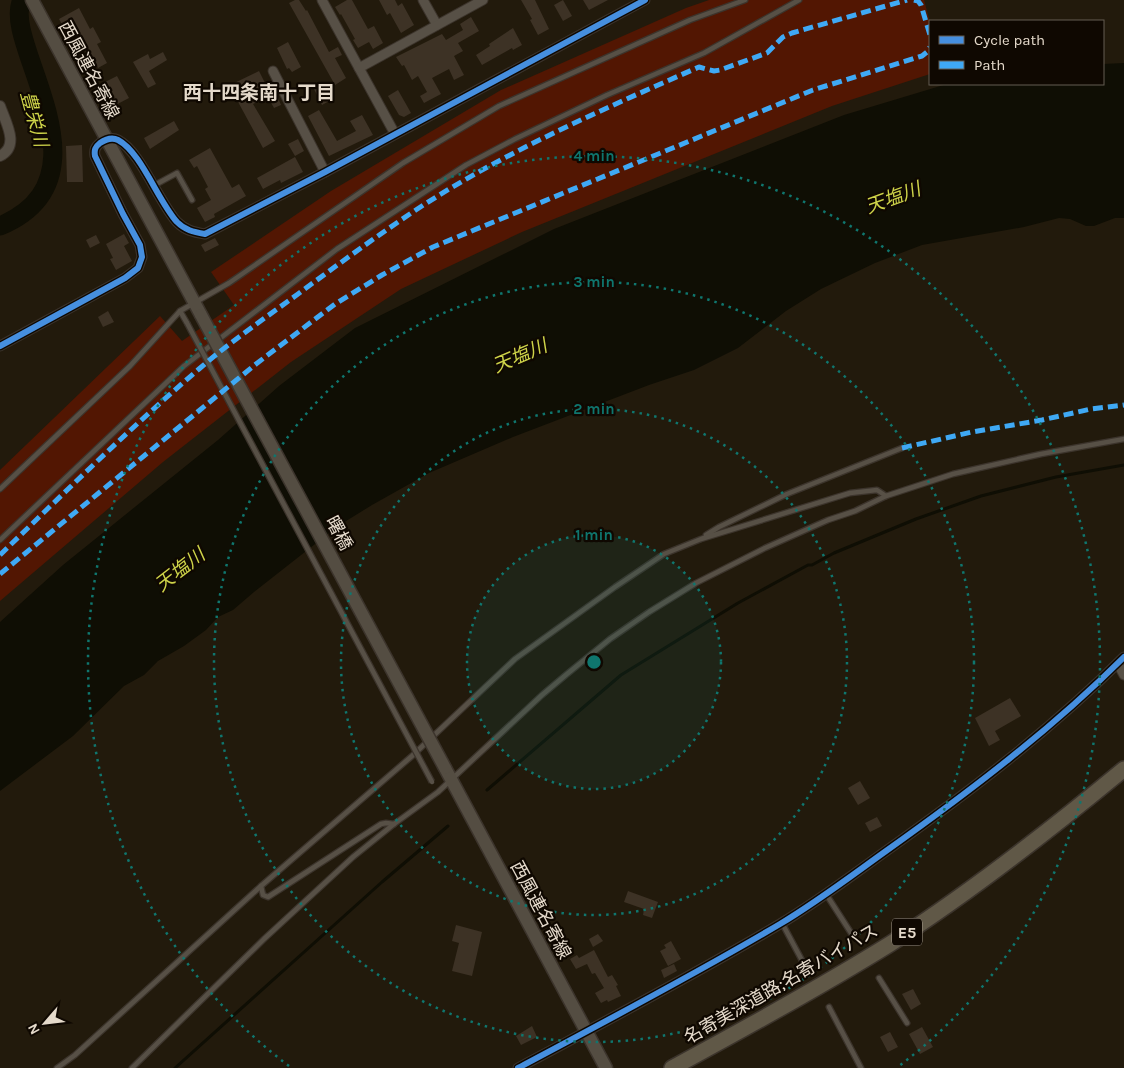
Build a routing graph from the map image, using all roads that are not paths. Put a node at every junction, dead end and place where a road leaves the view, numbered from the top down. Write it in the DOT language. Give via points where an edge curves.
graph roads {
  1 [pos="32,0"];
  2 [pos="322,0"];
  3 [pos="423,0"];
  4 [pos="483,0"];
  5 [pos="646,0"];
  6 [pos="745,0"];
  7 [pos="799,0"];
  8 [pos="437,25"];
  9 [pos="359,68"];
  10 [pos="272,71"];
  11 [pos="0,106"];
  12 [pos="394,134"];
  13 [pos="106,139"];
  14 [pos="0,156"];
  15 [pos="325,172"];
  16 [pos="153,186"];
  17 [pos="192,200"];
  18 [pos="194,303"];
  19 [pos="180,311"];
  20 [pos="201,315"];
  21 [pos="0,346"];
  22 [pos="1124,439"];
  23 [pos="902,448"];
  24 [pos="0,489"];
  25 [pos="886,496"];
  26 [pos="701,539"];
  27 [pos="0,540"];
  28 [pos="1121,660"];
  29 [pos="1124,675"];
  30 [pos="1124,769"];
  31 [pos="448,774"];
  32 [pos="438,792"];
  33 [pos="394,824"];
  34 [pos="261,886"];
  35 [pos="826,894"];
  36 [pos="781,923"];
  37 [pos="853,936"];
  38 [pos="805,966"];
  39 [pos="879,978"];
  40 [pos="828,1007"];
  41 [pos="907,1023"];
  42 [pos="586,1031"];
  43 [pos="57,1068"];
  44 [pos="132,1068"];
  45 [pos="518,1068"];
  46 [pos="606,1068"];
  47 [pos="672,1068"];
  48 [pos="861,1068"];
  1 -- 13 [label="main road, 西風連名寄線"];
  2 -- 9 [label="street"];
  3 -- 8 [label="street"];
  4 -- 8 [label="street"];
  5 -- 12 [label="street"];
  6 -- 18 [label="lane" via="690,20 499,106 402,163 229,283"];
  7 -- 27 [label="lane" via="704,53 607,95 466,166 337,249 184,366"];
  8 -- 9 [label="street"];
  9 -- 12 [label="street"];
  10 -- 15 [label="street"];
  11 -- 14 [label="street" via="11,138 10,148"];
  12 -- 15 [label="street"];
  13 -- 16 [label="street" via="116,139 130,149"];
  13 -- 18 [label="main road, 西風連名寄線"];
  13 -- 21 [label="street" via="97,145 95,156 140,245 142,257 138,268 126,278"];
  15 -- 16 [label="street" via="205,234 188,231 178,223"];
  16 -- 17 [label="lane" via="177,173"];
  18 -- 19 [label="lane"];
  18 -- 20 [label="main road, 西風連名寄線"];
  19 -- 24 [label="lane" via="130,366"];
  19 -- 32 [label="lane, bridge"];
  20 -- 31 [label="main road, 曙橋, bridge"];
  22 -- 25 [label="lane" via="953,474"];
  23 -- 26 [label="lane" via="787,494"];
  25 -- 26 [label="lane" via="877,490 850,493"];
  25 -- 31 [label="lane" via="765,548 696,583 649,612 554,684"];
  26 -- 34 [label="lane" via="664,554 515,659 412,756"];
  28 -- 29 [label="street"];
  28 -- 35 [label="street" via="1049,725 982,779"];
  30 -- 47 [label="highway, 名寄美深道路;名寄バイパス / E5" via="1006,864 898,938 825,983"];
  31 -- 32 [label="lane"];
  31 -- 42 [label="main road, 西風連名寄線"];
  32 -- 33 [label="lane"];
  33 -- 34 [label="lane" via="376,826 268,897 262,895"];
  33 -- 44 [label="lane" via="264,938"];
  34 -- 43 [label="lane"];
  35 -- 36 [label="street"];
  35 -- 37 [label="lane"];
  36 -- 38 [label="lane"];
  36 -- 42 [label="street"];
  39 -- 41 [label="lane"];
  40 -- 48 [label="lane"];
  42 -- 45 [label="street"];
  42 -- 46 [label="main road, 西風連名寄線"];
}
